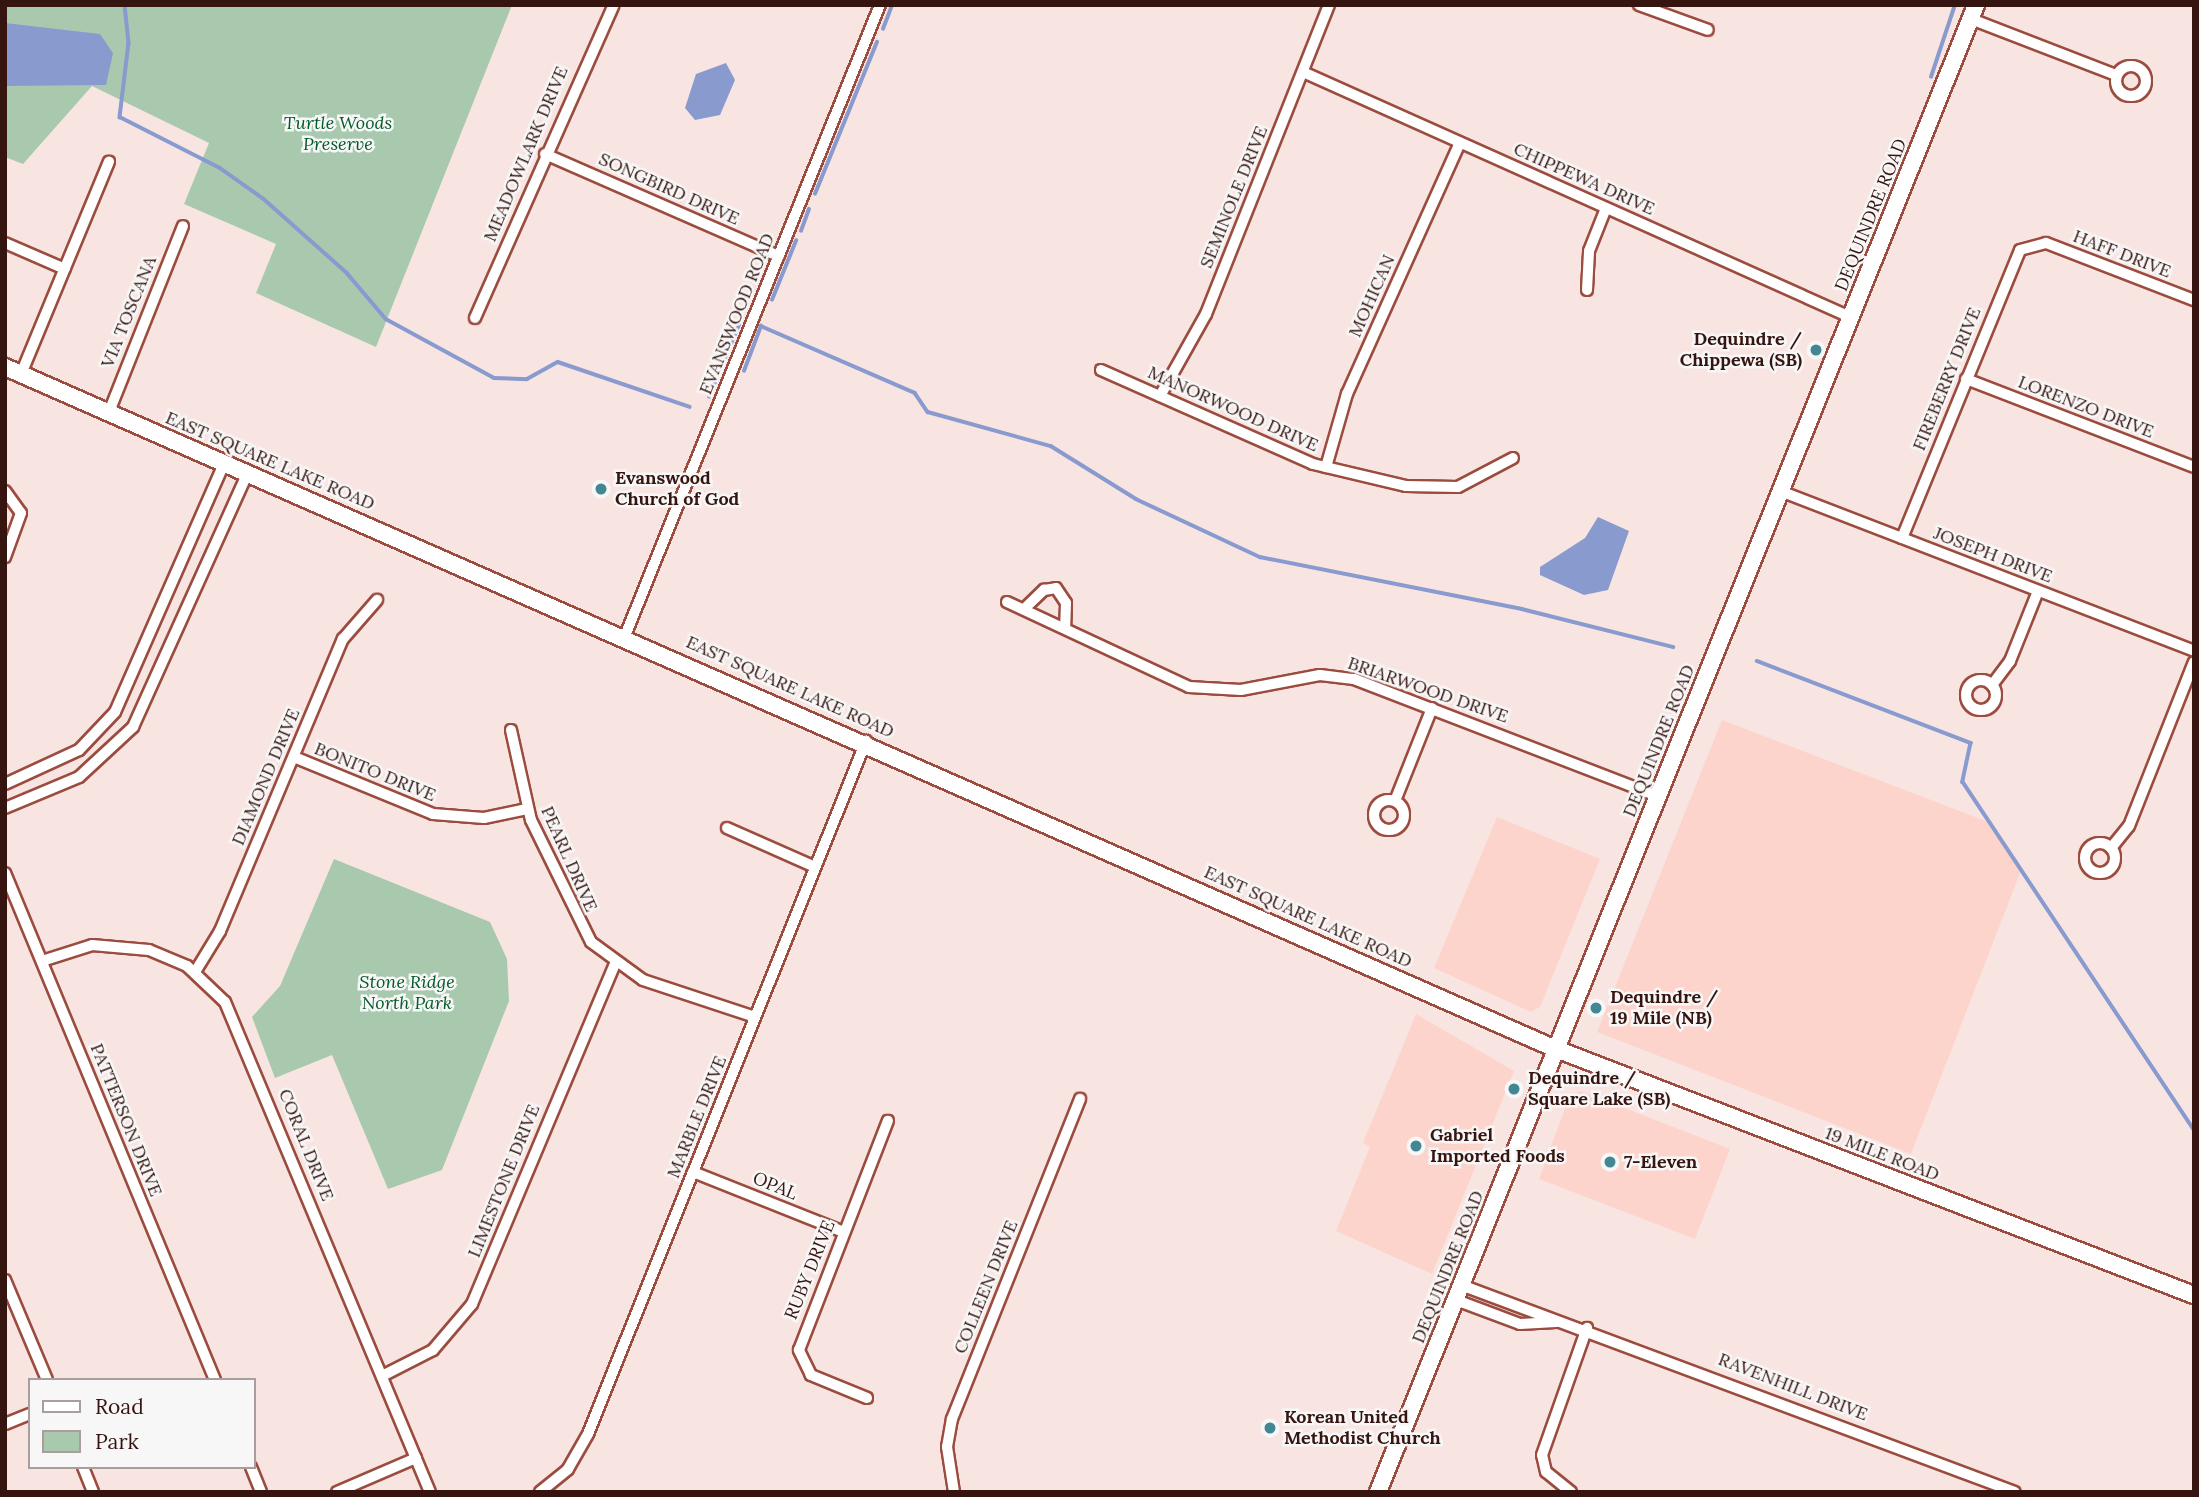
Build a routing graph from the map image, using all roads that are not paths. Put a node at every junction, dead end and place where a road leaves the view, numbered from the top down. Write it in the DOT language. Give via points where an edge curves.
graph roads {
  1 [pos="614,5"];
  2 [pos="880,5"];
  3 [pos="1329,5"];
  4 [pos="1639,5"];
  5 [pos="1974,12"];
  6 [pos="1708,30"];
  7 [pos="1303,72"];
  8 [pos="2116,75"];
  9 [pos="1460,143"];
  10 [pos="545,154"];
  11 [pos="109,162"];
  12 [pos="1606,208"];
  13 [pos="183,226"];
  14 [pos="2036,242"];
  15 [pos="5,243"];
  16 [pos="779,256"];
  17 [pos="65,269"];
  18 [pos="1587,290"];
  19 [pos="2194,300"];
  20 [pos="1850,317"];
  21 [pos="475,318"];
  22 [pos="5,367"];
  23 [pos="1101,370"];
  24 [pos="21,374"];
  25 [pos="1966,379"];
  26 [pos="1160,397"];
  27 [pos="109,412"];
  28 [pos="1513,458"];
  29 [pos="225,462"];
  30 [pos="1326,467"];
  31 [pos="2194,467"];
  32 [pos="248,472"];
  33 [pos="5,491"];
  34 [pos="1780,491"];
  35 [pos="1902,538"];
  36 [pos="5,557"];
  37 [pos="2038,592"];
  38 [pos="377,600"];
  39 [pos="1007,602"];
  40 [pos="163,606"];
  41 [pos="1024,609"];
  42 [pos="184,615"];
  43 [pos="1065,626"];
  44 [pos="625,636"];
  45 [pos="2194,651"];
  46 [pos="2194,662"];
  47 [pos="1992,685"];
  48 [pos="1432,708"];
  49 [pos="104,727"];
  50 [pos="511,730"];
  51 [pos="122,741"];
  52 [pos="866,741"];
  53 [pos="294,757"];
  54 [pos="5,784"];
  55 [pos="1658,796"];
  56 [pos="1395,801"];
  57 [pos="5,808"];
  58 [pos="527,810"];
  59 [pos="727,828"];
  60 [pos="2111,848"];
  61 [pos="816,867"];
  62 [pos="5,873"];
  63 [pos="42,961"];
  64 [pos="615,963"];
  65 [pos="195,972"];
  66 [pos="755,1017"];
  67 [pos="1556,1049"];
  68 [pos="1080,1099"];
  69 [pos="888,1121"];
  70 [pos="693,1172"];
  71 [pos="844,1232"];
  72 [pos="5,1280"];
  73 [pos="1458,1292"];
  74 [pos="2194,1295"];
  75 [pos="1587,1328"];
  76 [pos="382,1376"];
  77 [pos="46,1378"];
  78 [pos="214,1378"];
  79 [pos="867,1398"];
  80 [pos="28,1415"];
  81 [pos="5,1424"];
  82 [pos="416,1458"];
  83 [pos="84,1469"];
  84 [pos="252,1469"];
  85 [pos="93,1492"];
  86 [pos="261,1492"];
  87 [pos="337,1492"];
  88 [pos="430,1492"];
  89 [pos="540,1492"];
  90 [pos="954,1492"];
  91 [pos="1378,1492"];
  92 [pos="1571,1492"];
  93 [pos="2015,1492"];
  1 -- 10 [label="street, MEADOWLARK DRIVE"];
  2 -- 16 [label="street, EVANSWOOD ROAD"];
  3 -- 7 [label="street, SEMINOLE DRIVE"];
  4 -- 6 [label="street"];
  5 -- 8 [label="street"];
  5 -- 20 [label="main road, DEQUINDRE ROAD"];
  7 -- 9 [label="street, CHIPPEWA DRIVE"];
  7 -- 26 [label="street, SEMINOLE DRIVE" via="1206,314"];
  9 -- 12 [label="street, CHIPPEWA DRIVE"];
  9 -- 30 [label="street, MOHICAN" via="1348,394"];
  10 -- 16 [label="street, SONGBIRD DRIVE"];
  10 -- 21 [label="street, MEADOWLARK DRIVE"];
  11 -- 17 [label="street"];
  12 -- 18 [label="street" via="1589,251"];
  12 -- 20 [label="street, CHIPPEWA DRIVE"];
  13 -- 27 [label="street, VIA TOSCANA"];
  14 -- 19 [label="street, HAFF DRIVE"];
  14 -- 25 [label="street, FIREBERRY DRIVE" via="2014,259"];
  15 -- 17 [label="street"];
  16 -- 44 [label="street, EVANSWOOD ROAD"];
  17 -- 24 [label="street"];
  20 -- 34 [label="main road, DEQUINDRE ROAD"];
  22 -- 24 [label="main road, EAST SQUARE LAKE ROAD"];
  23 -- 26 [label="street, MANORWOOD DRIVE"];
  24 -- 27 [label="main road, EAST SQUARE LAKE ROAD"];
  25 -- 31 [label="street, LORENZO DRIVE"];
  25 -- 35 [label="street, FIREBERRY DRIVE"];
  26 -- 30 [label="street, MANORWOOD DRIVE"];
  27 -- 29 [label="main road, EAST SQUARE LAKE ROAD"];
  28 -- 30 [label="street, MANORWOOD DRIVE" via="1480,480 1443,489"];
  29 -- 32 [label="main road, EAST SQUARE LAKE ROAD"];
  29 -- 40 [label="street"];
  32 -- 42 [label="street"];
  32 -- 44 [label="main road, EAST SQUARE LAKE ROAD"];
  33 -- 36 [label="street" via="21,508"];
  34 -- 35 [label="street, JOSEPH DRIVE"];
  34 -- 55 [label="main road, DEQUINDRE ROAD"];
  35 -- 37 [label="street, JOSEPH DRIVE"];
  37 -- 45 [label="street, JOSEPH DRIVE"];
  37 -- 47 [label="street" via="2010,661"];
  38 -- 53 [label="street, DIAMOND DRIVE" via="343,639"];
  39 -- 41 [label="street, BRIARWOOD DRIVE"];
  40 -- 42 [label="street"];
  40 -- 49 [label="street"];
  41 -- 43 [label="street, BRIARWOOD DRIVE"];
  41 -- 43 [label="street" via="1044,590 1056,588 1066,603"];
  42 -- 51 [label="street"];
  43 -- 48 [label="street, BRIARWOOD DRIVE" via="1189,687 1224,692 1336,676"];
  44 -- 52 [label="main road, EAST SQUARE LAKE ROAD"];
  46 -- 60 [label="street" via="2129,826"];
  48 -- 55 [label="street, BRIARWOOD DRIVE"];
  48 -- 56 [label="street"];
  49 -- 51 [label="street"];
  49 -- 54 [label="street" via="67,757"];
  50 -- 58 [label="street, PEARL DRIVE"];
  51 -- 57 [label="street" via="79,777"];
  52 -- 61 [label="street, MARBLE DRIVE"];
  52 -- 67 [label="main road, EAST SQUARE LAKE ROAD"];
  53 -- 58 [label="street, BONITO DRIVE" via="433,814 484,818"];
  53 -- 65 [label="street, DIAMOND DRIVE" via="219,931"];
  55 -- 67 [label="main road, DEQUINDRE ROAD"];
  58 -- 64 [label="street, PEARL DRIVE" via="579,924"];
  59 -- 61 [label="street"];
  61 -- 66 [label="street, MARBLE DRIVE"];
  62 -- 63 [label="street, PATTERSON DRIVE"];
  63 -- 65 [label="street, CORAL DRIVE" via="76,948 121,945 165,955"];
  63 -- 78 [label="street, PATTERSON DRIVE"];
  64 -- 66 [label="street, PEARL DRIVE" via="650,982"];
  64 -- 76 [label="street, LIMESTONE DRIVE" via="472,1304 433,1350"];
  65 -- 76 [label="street, CORAL DRIVE" via="241,1031"];
  66 -- 70 [label="street, MARBLE DRIVE"];
  67 -- 73 [label="main road, DEQUINDRE ROAD"];
  67 -- 74 [label="main road, 19 MILE ROAD"];
  68 -- 90 [label="street, COLLEEN DRIVE" via="952,1419 947,1447"];
  69 -- 71 [label="street, RUBY DRIVE"];
  70 -- 71 [label="street, OPAL"];
  70 -- 89 [label="street, MARBLE DRIVE" via="588,1434 568,1469"];
  71 -- 79 [label="street, RUBY DRIVE" via="800,1359 811,1375"];
  72 -- 77 [label="street"];
  73 -- 75 [label="street, RAVENHILL DRIVE" via="1520,1324 1556,1322"];
  73 -- 91 [label="main road, DEQUINDRE ROAD"];
  75 -- 92 [label="street" via="1542,1455 1546,1472"];
  75 -- 93 [label="street, RAVENHILL DRIVE"];
  76 -- 82 [label="street, CORAL DRIVE"];
  80 -- 81 [label="street"];
  82 -- 87 [label="street"];
  82 -- 88 [label="street, CORAL DRIVE"];
  83 -- 85 [label="street"];
  84 -- 86 [label="street"];
}
